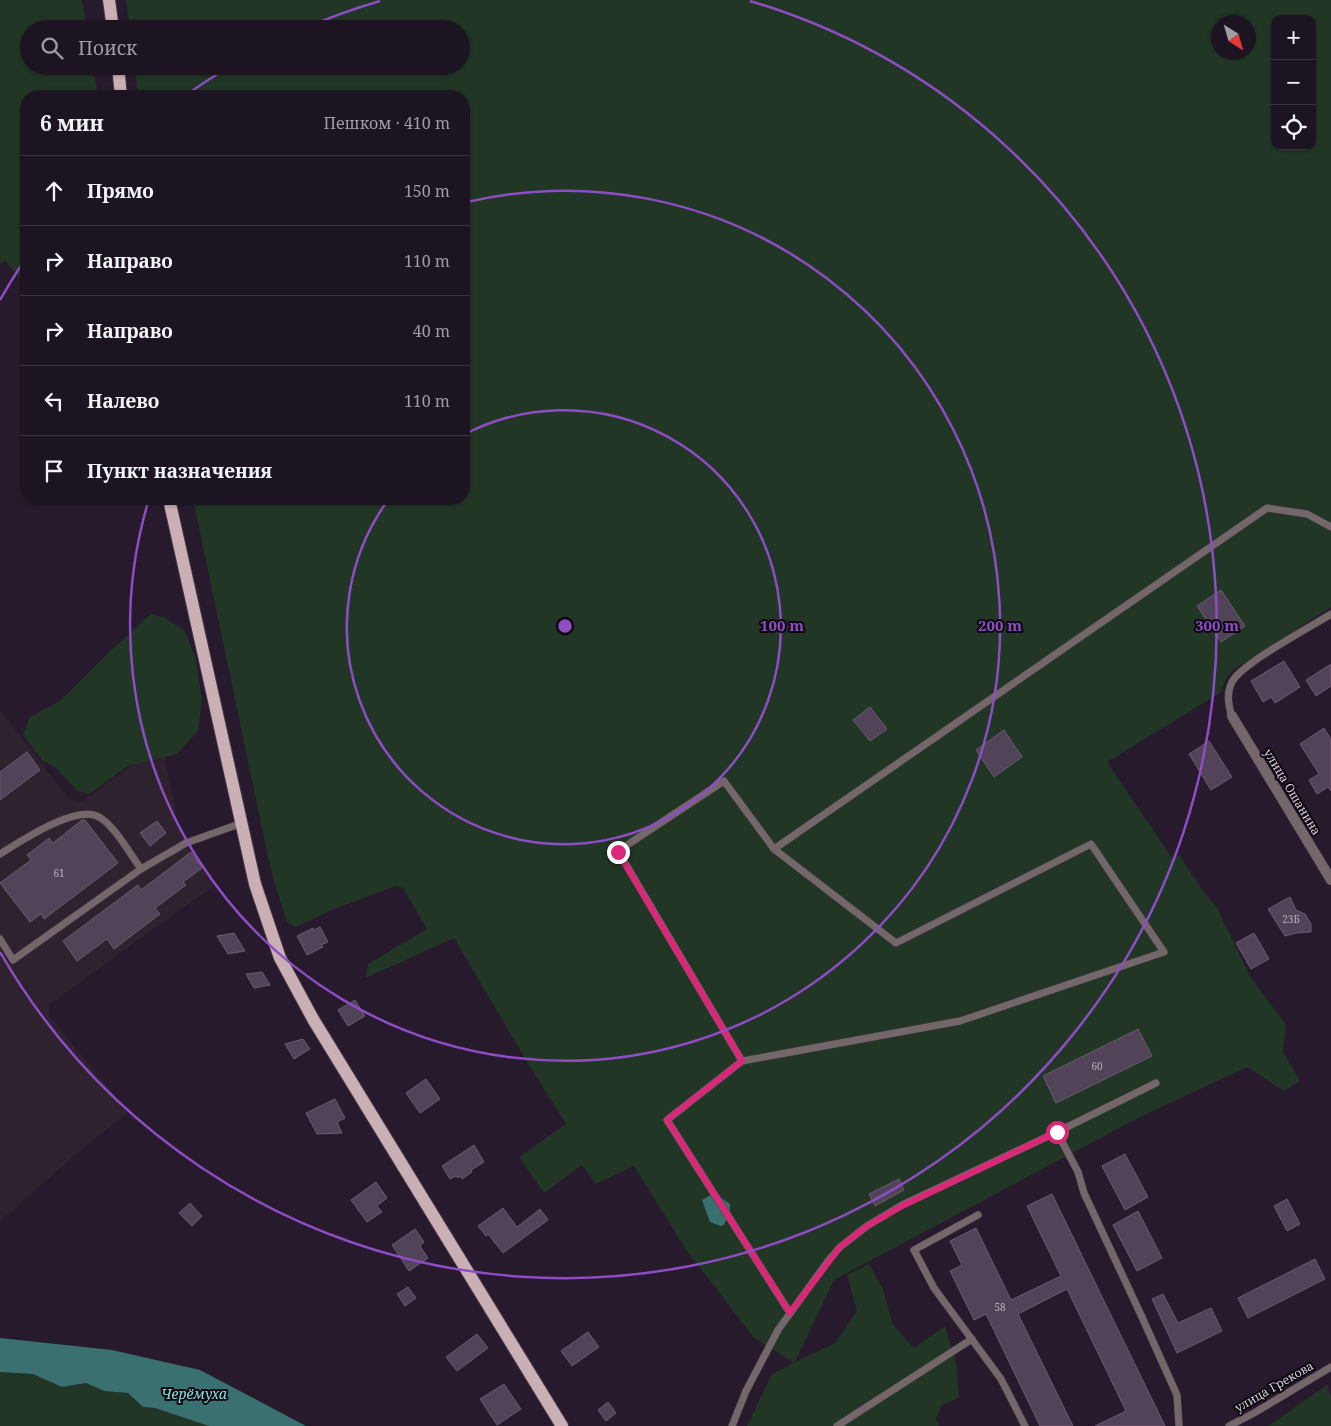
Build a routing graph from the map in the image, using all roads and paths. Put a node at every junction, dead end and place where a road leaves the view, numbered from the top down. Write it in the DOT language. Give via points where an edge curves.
graph roads {
  1 [pos="109,0"];
  2 [pos="112,20"];
  3 [pos="119,75"];
  4 [pos="120,90"];
  5 [pos="170,505"];
  6 [pos="1331,526"];
  7 [pos="1331,614"];
  8 [pos="1232,716"];
  9 [pos="242,824"];
  10 [pos="774,849"];
  11 [pos="0,854"];
  12 [pos="141,869"];
  13 [pos="1331,880"];
  14 [pos="0,940"];
  15 [pos="742,1061"];
  16 [pos="1156,1083"];
  17 [pos="1057,1132"];
  18 [pos="978,1215"];
  19 [pos="790,1313"];
  20 [pos="972,1339"];
  21 [pos="1331,1367"];
  22 [pos="562,1426"];
  23 [pos="732,1426"];
  24 [pos="837,1426"];
  25 [pos="1025,1426"];
  26 [pos="1179,1426"];
  27 [pos="1229,1426"];
  1 -- 2 [label="main road"];
  3 -- 4 [label="main road"];
  5 -- 9 [label="main road"];
  6 -- 10 [label="lane" via="1307,514 1267,508"];
  7 -- 8 [label="lane" via="1237,675 1227,699"];
  8 -- 13 [label="street, улица Ошанина"];
  9 -- 12 [label="lane" via="186,843"];
  9 -- 22 [label="main road" via="255,884 273,941 288,974"];
  10 -- 15 [label="lane" via="724,782 618,852"];
  10 -- 15 [label="lane" via="896,943 1091,844 1164,952 960,1021"];
  11 -- 12 [label="lane" via="51,826 78,815 93,814 108,824"];
  12 -- 14 [label="lane" via="13,960"];
  15 -- 19 [label="lane" via="667,1120"];
  16 -- 17 [label="lane"];
  17 -- 19 [label="lane" via="867,1226 840,1247"];
  17 -- 26 [label="lane" via="1078,1172 1084,1194 1176,1395"];
  18 -- 20 [label="lane" via="914,1250 934,1288"];
  19 -- 23 [label="lane" via="746,1390"];
  20 -- 24 [label="lane"];
  20 -- 25 [label="lane" via="1006,1386"];
  21 -- 27 [label="lane, улица Грекова"];
}
